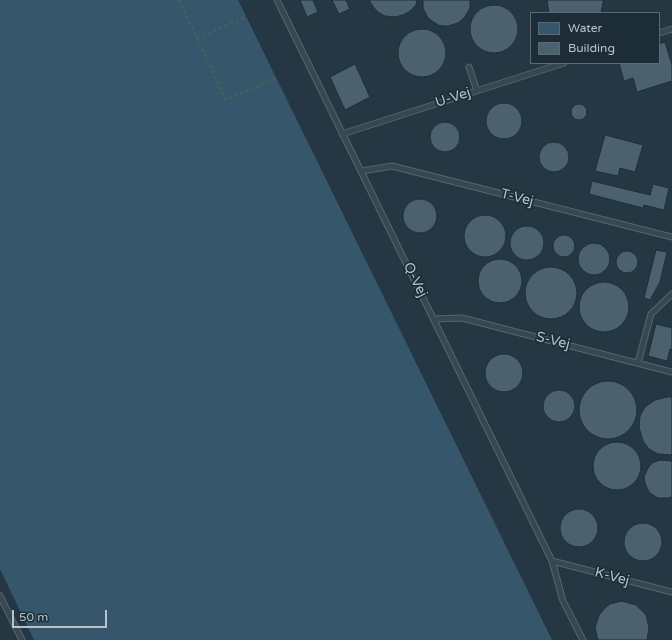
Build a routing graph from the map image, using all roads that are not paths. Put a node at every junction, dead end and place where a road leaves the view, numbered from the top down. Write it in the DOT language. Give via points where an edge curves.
graph roads {
  1 [pos="277,0"];
  2 [pos="672,29"];
  3 [pos="660,33"];
  4 [pos="561,64"];
  5 [pos="469,67"];
  6 [pos="477,91"];
  7 [pos="342,134"];
  8 [pos="362,172"];
  9 [pos="672,237"];
  10 [pos="672,294"];
  11 [pos="434,320"];
  12 [pos="638,363"];
  13 [pos="672,372"];
  14 [pos="552,561"];
  15 [pos="672,592"];
  16 [pos="0,596"];
  17 [pos="22,640"];
  18 [pos="583,640"];
  1 -- 7 [label="lane, Q-Vej"];
  2 -- 3 [label="lane"];
  4 -- 6 [label="lane, U-Vej"];
  5 -- 6 [label="lane"];
  6 -- 7 [label="lane, U-Vej"];
  7 -- 8 [label="lane, Q-Vej"];
  8 -- 9 [label="lane, T-Vej" via="392,166"];
  8 -- 11 [label="lane, Q-Vej"];
  10 -- 12 [label="lane" via="651,314"];
  11 -- 12 [label="lane, S-Vej" via="462,318"];
  11 -- 14 [label="lane, Q-Vej"];
  12 -- 13 [label="lane, S-Vej"];
  14 -- 15 [label="lane, K-Vej"];
  14 -- 18 [label="lane, Q-Vej" via="563,601"];
  16 -- 17 [label="lane"];
}
